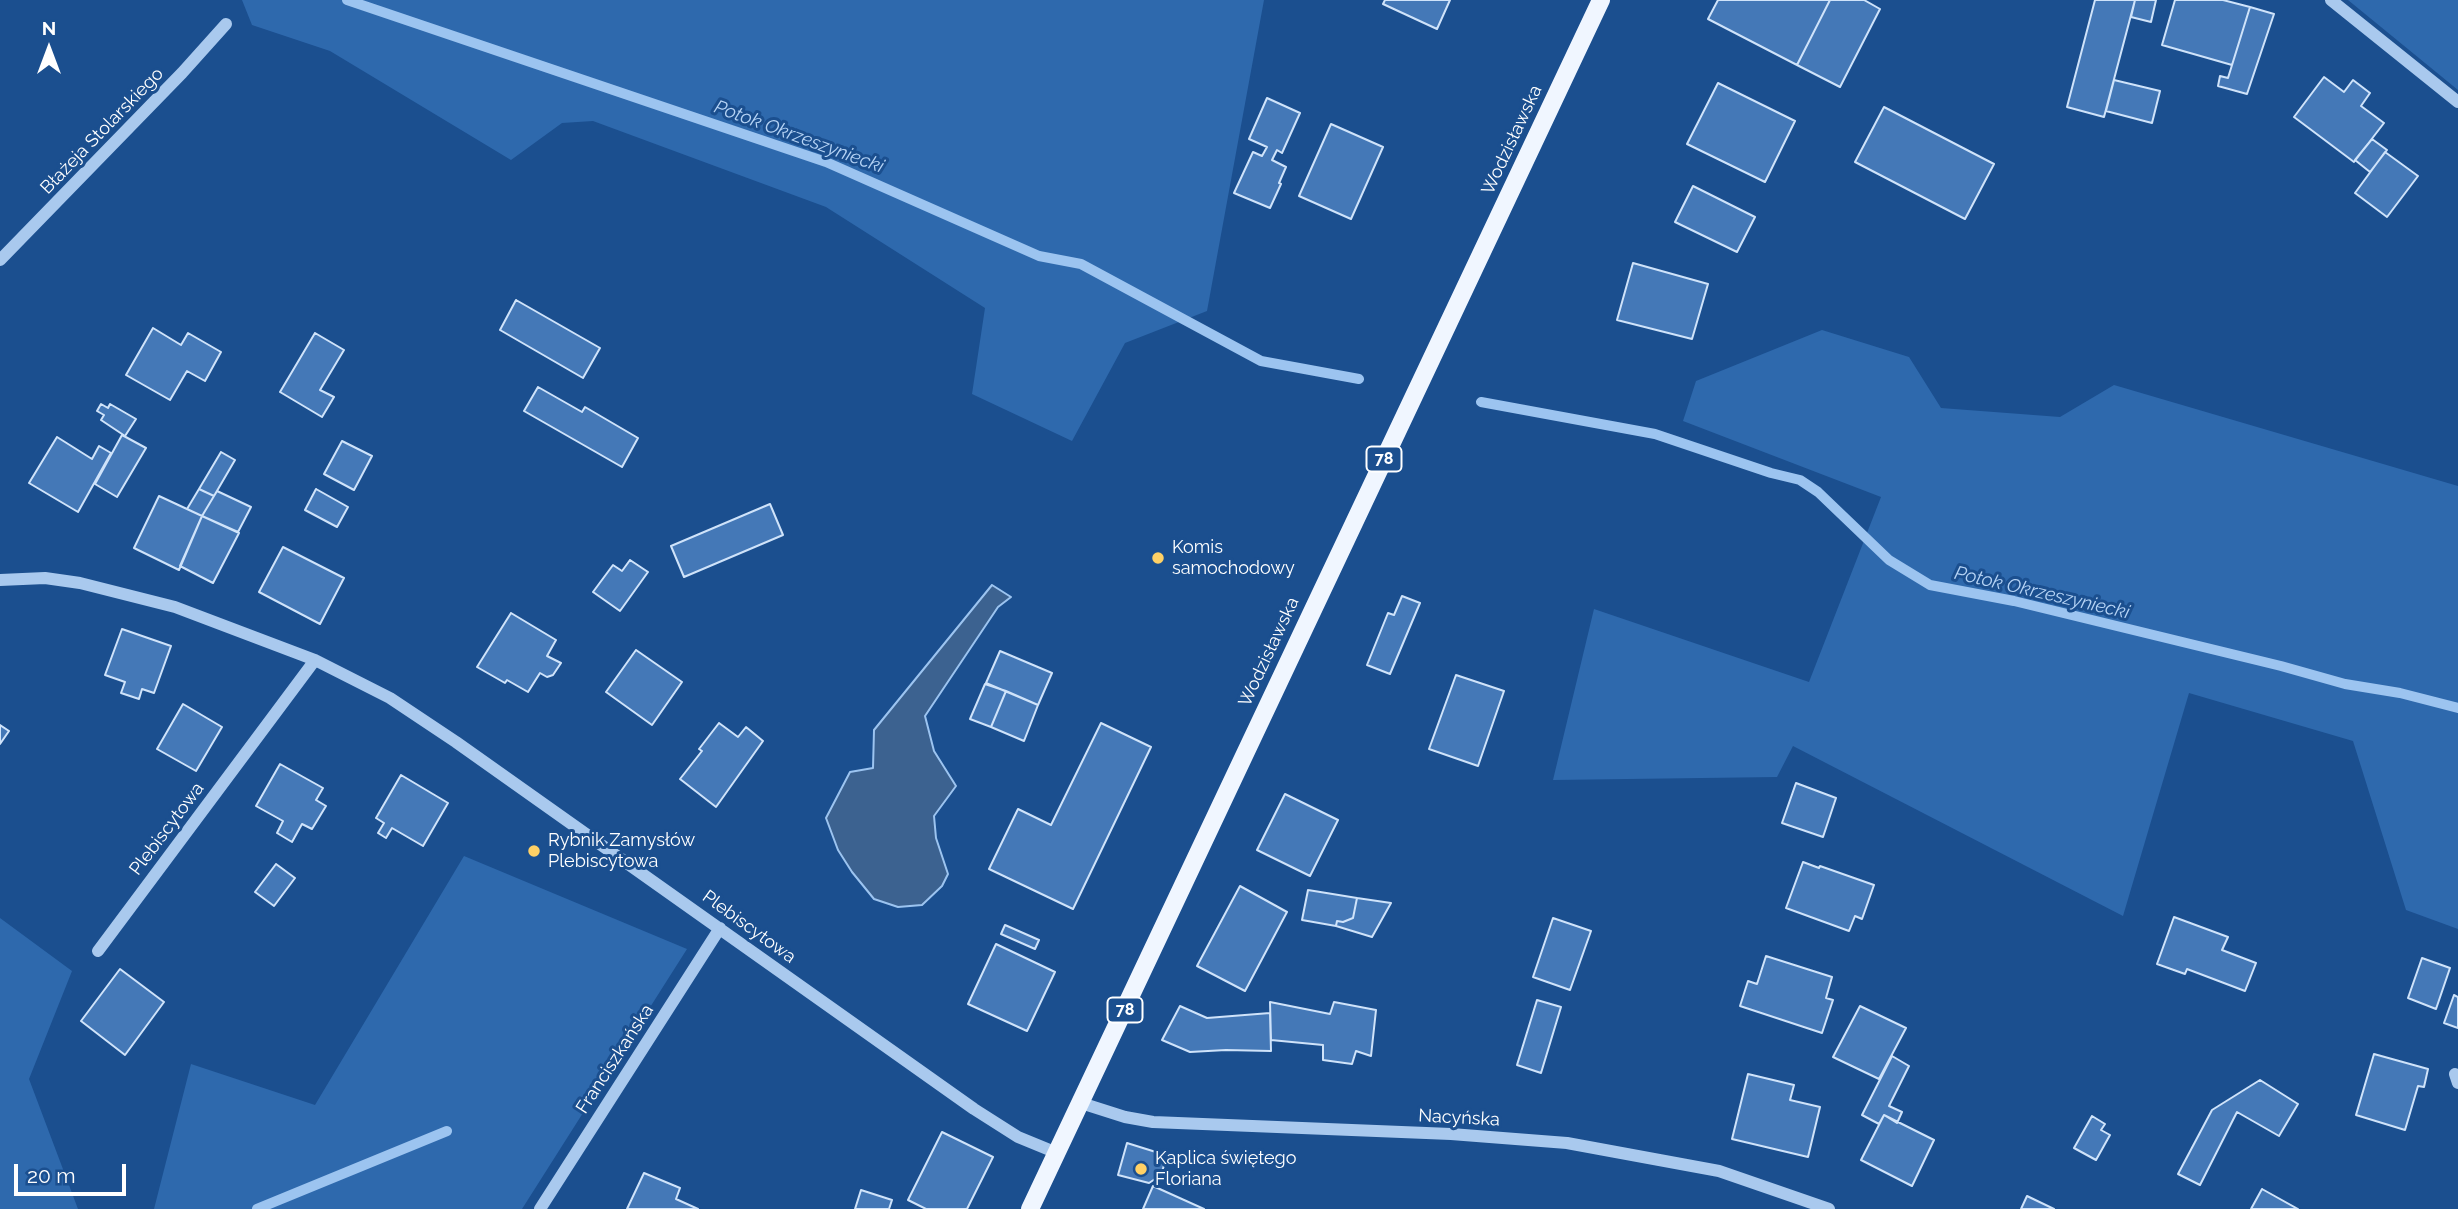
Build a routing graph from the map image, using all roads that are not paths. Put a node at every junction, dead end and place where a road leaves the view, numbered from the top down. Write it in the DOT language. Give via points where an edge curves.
graph roads {
  1 [pos="1601,0"];
  2 [pos="2331,0"];
  3 [pos="226,24"];
  4 [pos="2458,102"];
  5 [pos="0,261"];
  6 [pos="0,580"];
  7 [pos="315,660"];
  8 [pos="720,928"];
  9 [pos="98,951"];
  10 [pos="1081,1103"];
  11 [pos="1057,1153"];
  12 [pos="1797,1204"];
  13 [pos="540,1209"];
  14 [pos="1030,1209"];
  15 [pos="1829,1209"];
  1 -- 10 [label="main road, Wodzisławska / 78"];
  2 -- 4 [label="street"];
  3 -- 5 [label="street, Błażeja Stolarskiego"];
  6 -- 7 [label="street, Plebiscytowa" via="46,578 121,592"];
  7 -- 8 [label="street, Plebiscytowa" via="390,698 445,734"];
  7 -- 9 [label="street, Plebiscytowa"];
  8 -- 11 [label="street, Plebiscytowa" via="974,1109 1018,1137"];
  8 -- 13 [label="street, Franciszkańska"];
  10 -- 11 [label="main road, Wodzisławska / 78"];
  10 -- 12 [label="street, Nacyńska" via="1153,1122 1451,1133 1567,1143 1719,1171"];
  11 -- 14 [label="main road, Wodzisławska / 78"];
  12 -- 15 [label="street, Nacyńska"];
}
